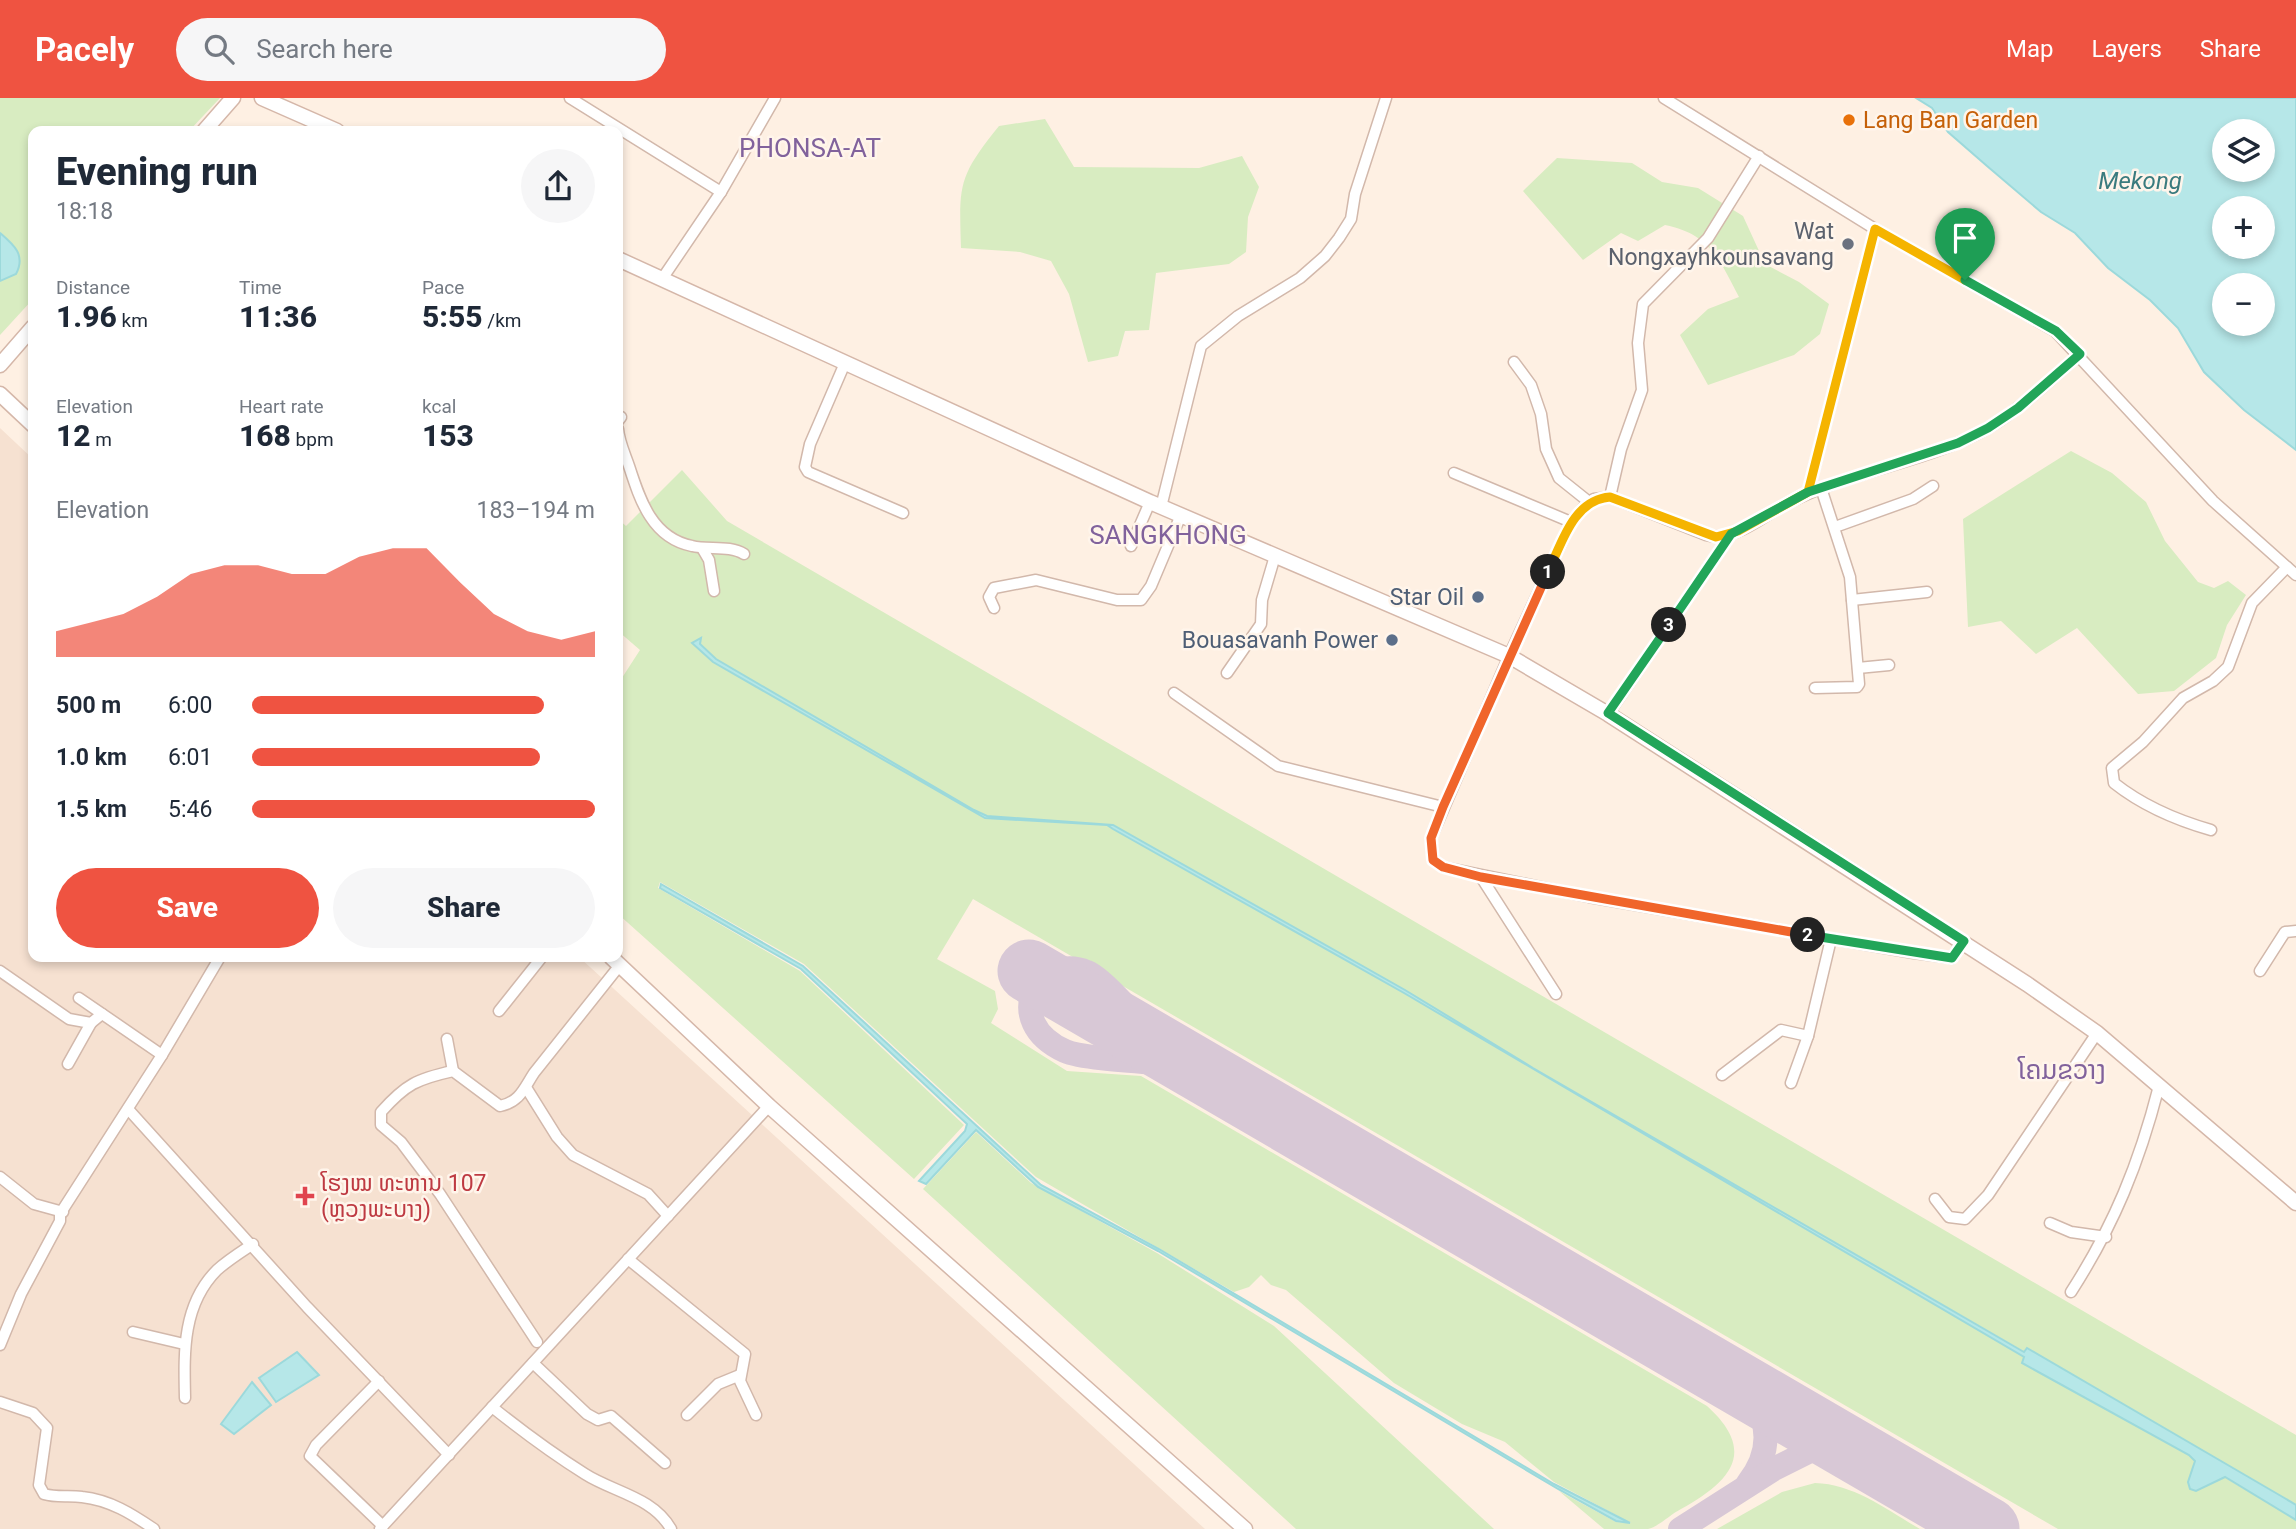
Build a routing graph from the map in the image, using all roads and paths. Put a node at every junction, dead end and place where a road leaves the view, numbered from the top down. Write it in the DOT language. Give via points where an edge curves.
graph roads {
  1 [pos="233,98"];
  2 [pos="262,98"];
  3 [pos="570,98"];
  4 [pos="775,98"];
  5 [pos="1387,98"];
  6 [pos="1664,98"];
  7 [pos="208,126"];
  8 [pos="326,126"];
  9 [pos="615,126"];
  10 [pos="623,131"];
  11 [pos="1759,156"];
  12 [pos="721,192"];
  13 [pos="1875,229"];
  14 [pos="623,261"];
  15 [pos="662,279"];
  16 [pos="28,333"];
  17 [pos="2080,354"];
  18 [pos="1514,362"];
  19 [pos="845,363"];
  20 [pos="0,365"];
  21 [pos="0,394"];
  22 [pos="28,420"];
  23 [pos="623,445"];
  24 [pos="1454,473"];
  25 [pos="1933,486"];
  26 [pos="1821,488"];
  27 [pos="1808,492"];
  28 [pos="1610,497"];
  29 [pos="1589,502"];
  30 [pos="1155,504"];
  31 [pos="903,513"];
  32 [pos="1181,515"];
  33 [pos="1572,522"];
  34 [pos="1835,527"];
  35 [pos="1731,534"];
  36 [pos="1131,546"];
  37 [pos="702,548"];
  38 [pos="744,554"];
  39 [pos="1275,556"];
  40 [pos="2287,567"];
  41 [pos="2296,575"];
  42 [pos="714,591"];
  43 [pos="1927,592"];
  44 [pos="1852,600"];
  45 [pos="995,608"];
  46 [pos="1509,656"];
  47 [pos="1889,665"];
  48 [pos="1858,668"];
  49 [pos="1227,673"];
  50 [pos="1815,688"];
  51 [pos="1174,693"];
  52 [pos="1608,713"];
  53 [pos="1443,807"];
  54 [pos="2211,830"];
  55 [pos="1481,877"];
  56 [pos="2296,931"];
  57 [pos="1831,939"];
  58 [pos="1964,941"];
  59 [pos="217,962"];
  60 [pos="538,962"];
  61 [pos="615,962"];
  62 [pos="617,962"];
  63 [pos="0,971"];
  64 [pos="2260,971"];
  65 [pos="1556,994"];
  66 [pos="79,998"];
  67 [pos="499,1011"];
  68 [pos="102,1014"];
  69 [pos="91,1023"];
  70 [pos="2097,1033"];
  71 [pos="1808,1036"];
  72 [pos="447,1039"];
  73 [pos="162,1055"];
  74 [pos="68,1064"];
  75 [pos="453,1071"];
  76 [pos="1722,1075"];
  77 [pos="1791,1083"];
  78 [pos="2159,1086"];
  79 [pos="527,1089"];
  80 [pos="769,1106"];
  81 [pos="128,1109"];
  82 [pos="0,1177"];
  83 [pos="1935,1199"];
  84 [pos="2296,1202"];
  85 [pos="63,1212"];
  86 [pos="668,1216"];
  87 [pos="2050,1223"];
  88 [pos="2106,1237"];
  89 [pos="253,1244"];
  90 [pos="628,1259"];
  91 [pos="2071,1292"];
  92 [pos="134,1332"];
  93 [pos="537,1342"];
  94 [pos="184,1344"];
  95 [pos="0,1345"];
  96 [pos="533,1363"];
  97 [pos="740,1375"];
  98 [pos="379,1381"];
  99 [pos="185,1398"];
  100 [pos="0,1402"];
  101 [pos="492,1407"];
  102 [pos="687,1415"];
  103 [pos="756,1415"];
  104 [pos="449,1455"];
  105 [pos="665,1463"];
  106 [pos="382,1527"];
  107 [pos="154,1529"];
  108 [pos="671,1529"];
  109 [pos="1245,1529"];
  1 -- 7 [label="main road"];
  2 -- 8 [label="main road"];
  3 -- 9 [label="street"];
  4 -- 12 [label="street"];
  5 -- 30 [label="street" via="1351,219 1339,238 1300,278 1238,316 1201,346"];
  6 -- 11 [label="street"];
  10 -- 12 [label="street"];
  11 -- 13 [label="street"];
  11 -- 28 [label="street" via="1708,238 1643,304 1638,343 1642,390"];
  12 -- 15 [label="street"];
  13 -- 17 [label="street" via="2056,331"];
  13 -- 27 [label="street"];
  14 -- 15 [label="main road"];
  15 -- 19 [label="main road"];
  16 -- 20 [label="main road"];
  17 -- 26 [label="street" via="1988,428 1958,443"];
  17 -- 40 [label="street" via="2213,501"];
  18 -- 29 [label="street" via="1531,385 1546,449 1559,478"];
  19 -- 30 [label="main road"];
  19 -- 31 [label="street" via="810,444 805,467"];
  21 -- 22 [label="main road"];
  23 -- 37 [label="street" via="653,523 665,535"];
  24 -- 33 [label="street"];
  25 -- 34 [label="street" via="1913,499"];
  26 -- 27 [label="street"];
  26 -- 34 [label="street"];
  27 -- 35 [label="street"];
  28 -- 29 [label="street"];
  28 -- 35 [label="street" via="1706,535"];
  29 -- 33 [label="street"];
  30 -- 32 [label="main road"];
  30 -- 36 [label="street"];
  32 -- 39 [label="main road"];
  32 -- 45 [label="street" via="1141,600 1117,600 1036,580 994,588 989,597"];
  33 -- 46 [label="street"];
  34 -- 44 [label="street"];
  35 -- 52 [label="street"];
  37 -- 38 [label="street" via="736,549"];
  37 -- 42 [label="street" via="709,560"];
  39 -- 46 [label="main road"];
  39 -- 49 [label="street" via="1262,600 1261,624"];
  40 -- 41 [label="street"];
  40 -- 54 [label="street" via="2252,603 2228,667 2183,698 2112,768 2114,783 2123,790 2172,818"];
  43 -- 44 [label="street"];
  44 -- 48 [label="street"];
  46 -- 52 [label="main road"];
  46 -- 53 [label="street"];
  47 -- 48 [label="street"];
  48 -- 50 [label="street" via="1857,687"];
  51 -- 53 [label="street" via="1278,766"];
  52 -- 58 [label="main road"];
  53 -- 55 [label="street" via="1431,838 1433,860"];
  55 -- 57 [label="street"];
  55 -- 65 [label="street"];
  56 -- 64 [label="street" via="2285,932"];
  57 -- 58 [label="street" via="1952,958"];
  57 -- 71 [label="street"];
  58 -- 70 [label="main road"];
  59 -- 73 [label="street"];
  60 -- 67 [label="street"];
  61 -- 79 [label="street"];
  62 -- 80 [label="main road"];
  63 -- 69 [label="street" via="69,1019"];
  66 -- 68 [label="street"];
  68 -- 69 [label="street"];
  68 -- 73 [label="street"];
  69 -- 74 [label="street"];
  70 -- 78 [label="main road"];
  70 -- 83 [label="street" via="1988,1195 1965,1219 1950,1217"];
  71 -- 76 [label="street" via="1781,1030"];
  71 -- 77 [label="street"];
  72 -- 75 [label="street"];
  73 -- 81 [label="street"];
  75 -- 79 [label="street" via="500,1106"];
  75 -- 93 [label="street" via="418,1079 399,1092 381,1112 381,1125 401,1142 440,1195"];
  78 -- 84 [label="main road"];
  78 -- 88 [label="street" via="2143,1148"];
  79 -- 86 [label="street" via="573,1155 648,1194"];
  80 -- 86 [label="street"];
  80 -- 109 [label="main road"];
  81 -- 85 [label="street"];
  81 -- 89 [label="street"];
  82 -- 85 [label="street" via="34,1204"];
  85 -- 95 [label="street"];
  86 -- 90 [label="street"];
  87 -- 88 [label="street" via="2071,1232"];
  88 -- 91 [label="street"];
  89 -- 94 [label="street" via="216,1271 197,1300"];
  89 -- 98 [label="street"];
  90 -- 96 [label="street"];
  90 -- 97 [label="street" via="743,1350 746,1358"];
  92 -- 94 [label="street"];
  94 -- 99 [label="street"];
  96 -- 101 [label="street"];
  96 -- 105 [label="street" via="587,1414 598,1420 611,1416"];
  97 -- 102 [label="street" via="718,1384"];
  97 -- 103 [label="street" via="741,1389"];
  98 -- 104 [label="street"];
  98 -- 106 [label="street" via="310,1456"];
  100 -- 107 [label="street" via="33,1413 47,1428 39,1485 44,1494 118,1506"];
  101 -- 104 [label="street"];
  101 -- 108 [label="street" via="588,1476 642,1501"];
  104 -- 106 [label="street"];
}
